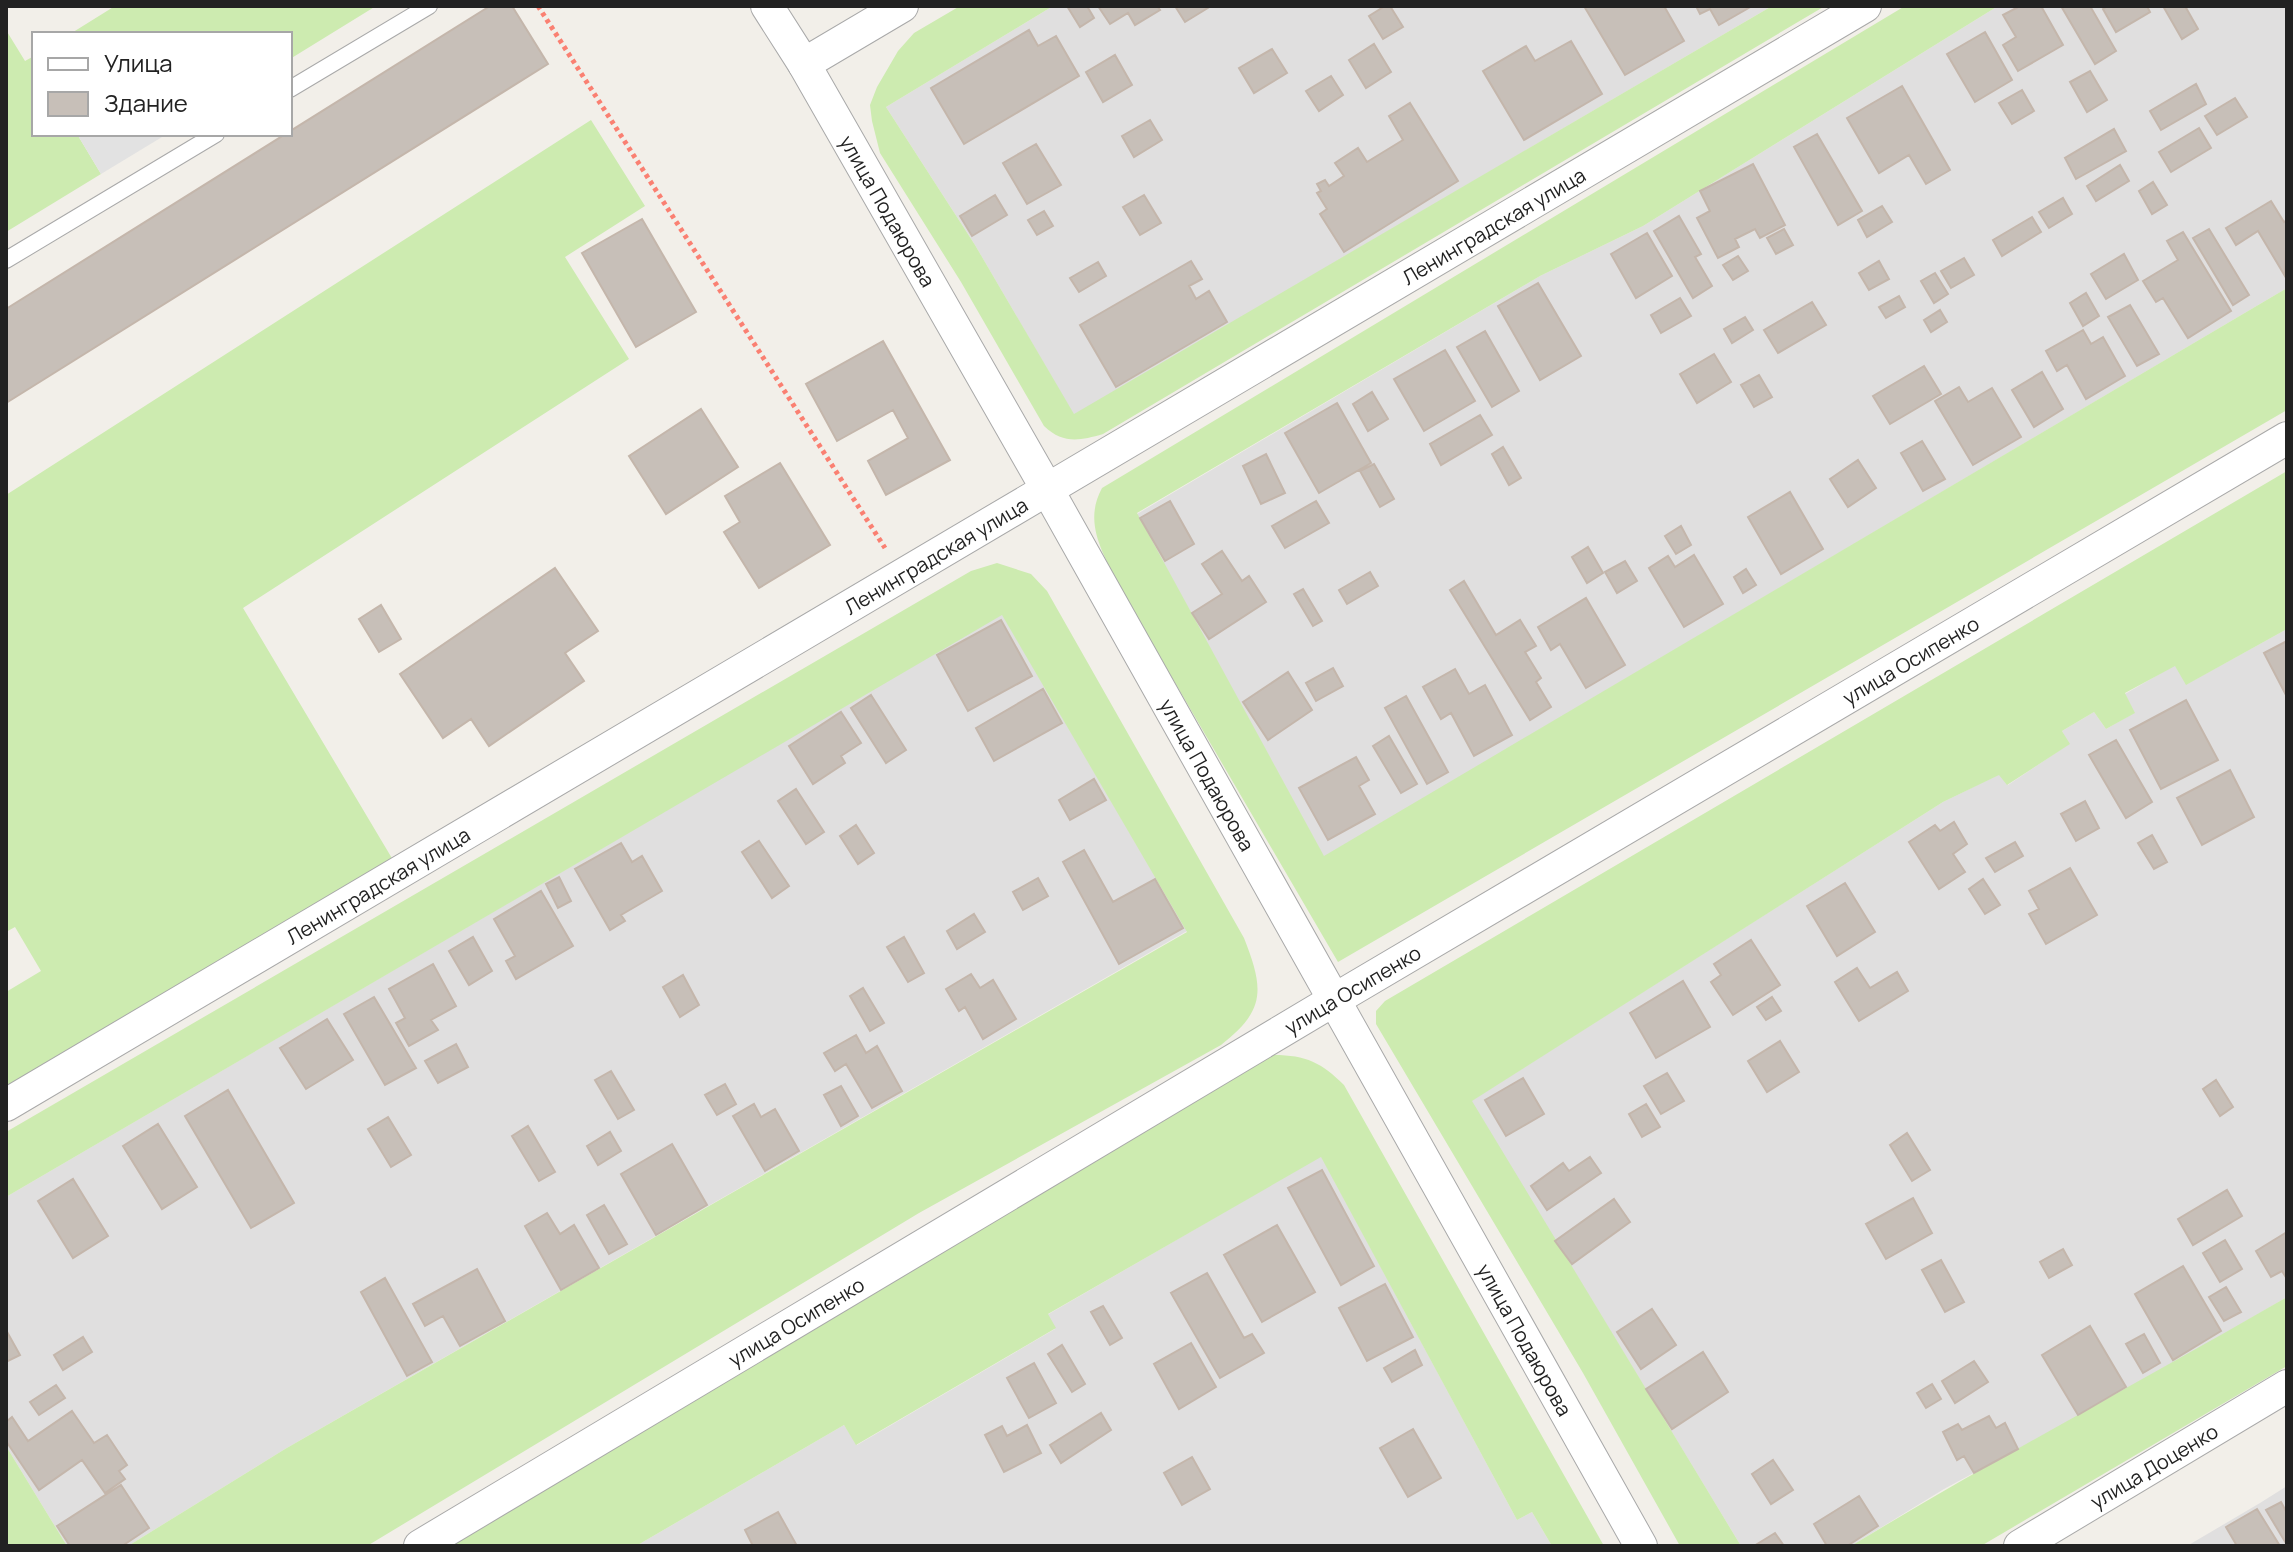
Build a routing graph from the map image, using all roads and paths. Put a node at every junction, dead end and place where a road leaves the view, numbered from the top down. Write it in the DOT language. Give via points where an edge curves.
graph roads {
  1 [pos="429,6"];
  2 [pos="538,6"];
  3 [pos="767,6"];
  4 [pos="902,6"];
  5 [pos="1865,6"];
  6 [pos="804,64"];
  7 [pos="292,88"];
  8 [pos="213,136"];
  9 [pos="6,260"];
  10 [pos="2287,438"];
  11 [pos="1047,489"];
  12 [pos="902,574"];
  13 [pos="1334,1000"];
  14 [pos="6,1105"];
  15 [pos="2287,1386"];
  16 [pos="420,1546"];
  17 [pos="1641,1546"];
  18 [pos="2020,1546"];
  1 -- 7 [label="lane"];
  2 -- 12 [label="path"];
  3 -- 6 [label="street, улица Подаюрова"];
  4 -- 6 [label="street"];
  5 -- 11 [label="street, Ленинградская улица"];
  6 -- 11 [label="street, улица Подаюрова"];
  8 -- 9 [label="lane"];
  10 -- 13 [label="street, улица Осипенко"];
  11 -- 12 [label="street, Ленинградская улица"];
  11 -- 13 [label="street, улица Подаюрова"];
  12 -- 14 [label="street, Ленинградская улица"];
  13 -- 16 [label="street, улица Осипенко"];
  13 -- 17 [label="street, улица Подаюрова"];
  15 -- 18 [label="street, улица Доценко"];
}
